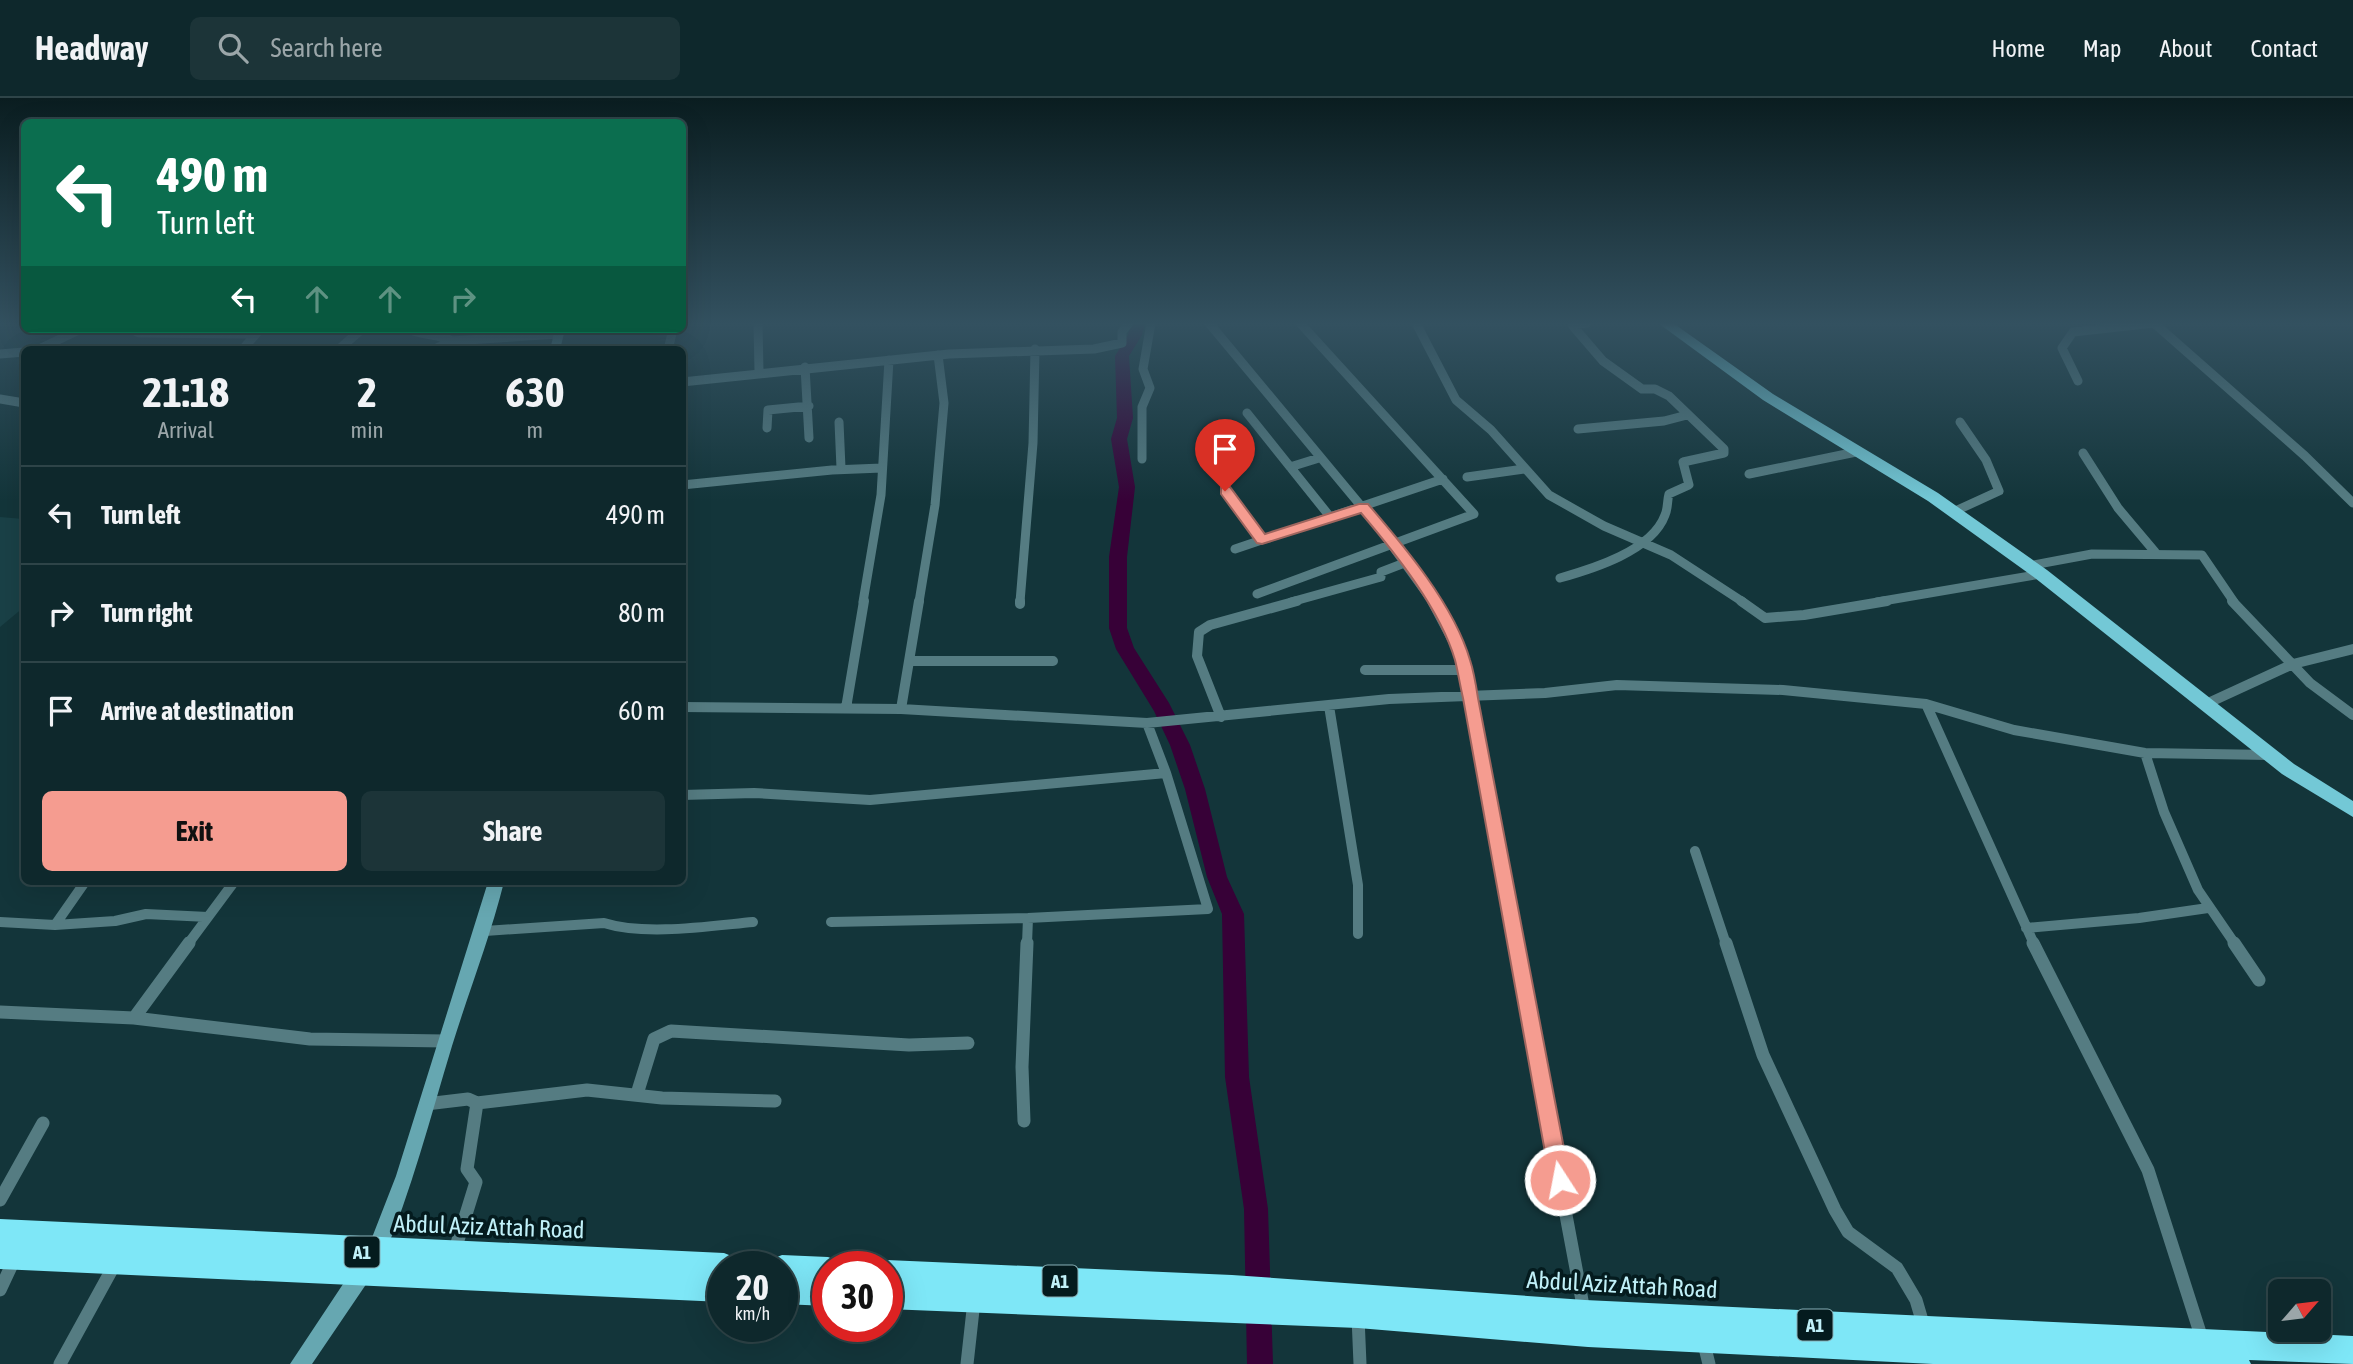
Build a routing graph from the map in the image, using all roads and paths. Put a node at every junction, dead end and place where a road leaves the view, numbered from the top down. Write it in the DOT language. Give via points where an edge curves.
graph roads {
  1 [pos="807,382"];
  2 [pos="888,382"];
  3 [pos="941,382"];
  4 [pos="1034,382"];
  5 [pos="1148,382"];
  6 [pos="1257,382"];
  7 [pos="1354,382"];
  8 [pos="1447,382"];
  9 [pos="1632,382"];
  10 [pos="1747,382"];
  11 [pos="2217,382"];
  12 [pos="0,399"];
  13 [pos="21,402"];
  14 [pos="809,406"];
  15 [pos="1247,413"];
  16 [pos="1687,415"];
  17 [pos="839,422"];
  18 [pos="1960,422"];
  19 [pos="767,428"];
  20 [pos="1578,429"];
  21 [pos="809,438"];
  22 [pos="1856,452"];
  23 [pos="2082,453"];
  24 [pos="1319,458"];
  25 [pos="1143,459"];
  26 [pos="1290,467"];
  27 [pos="841,468"];
  28 [pos="883,468"];
  29 [pos="1524,469"];
  30 [pos="1749,474"];
  31 [pos="1467,477"];
  32 [pos="1443,479"];
  33 [pos="686,485"];
  34 [pos="1225,491"];
  35 [pos="2353,503"];
  36 [pos="1363,508"];
  37 [pos="1953,512"];
  38 [pos="1331,518"];
  39 [pos="1262,540"];
  40 [pos="1640,542"];
  41 [pos="1394,543"];
  42 [pos="1235,549"];
  43 [pos="2155,552"];
  44 [pos="1407,562"];
  45 [pos="2034,570"];
  46 [pos="1560,578"];
  47 [pos="1257,594"];
  48 [pos="1020,604"];
  49 [pos="2353,649"];
  50 [pos="910,661"];
  51 [pos="1053,661"];
  52 [pos="2293,664"];
  53 [pos="1365,670"];
  54 [pos="1464,670"];
  55 [pos="1471,698"];
  56 [pos="1926,704"];
  57 [pos="2206,704"];
  58 [pos="1329,706"];
  59 [pos="686,707"];
  60 [pos="846,708"];
  61 [pos="901,709"];
  62 [pos="2353,715"];
  63 [pos="1221,717"];
  64 [pos="1151,723"];
  65 [pos="2146,753"];
  66 [pos="2270,755"];
  67 [pos="1166,773"];
  68 [pos="686,795"];
  69 [pos="2353,810"];
  70 [pos="1695,851"];
  71 [pos="83,885"];
  72 [pos="232,885"];
  73 [pos="495,885"];
  74 [pos="2208,908"];
  75 [pos="208,916"];
  76 [pos="1028,918"];
  77 [pos="0,922"];
  78 [pos="753,922"];
  79 [pos="831,922"];
  80 [pos="55,925"];
  81 [pos="2026,928"];
  82 [pos="485,931"];
  83 [pos="1358,934"];
  84 [pos="2259,980"];
  85 [pos="0,1012"];
  86 [pos="134,1018"];
  87 [pos="445,1041"];
  88 [pos="968,1043"];
  89 [pos="637,1094"];
  90 [pos="775,1101"];
  91 [pos="477,1103"];
  92 [pos="426,1104"];
  93 [pos="1024,1121"];
  94 [pos="43,1124"];
  95 [pos="0,1200"];
  96 [pos="5,1248"];
  97 [pos="453,1255"];
  98 [pos="117,1259"];
  99 [pos="368,1263"];
  100 [pos="707,1266"];
  101 [pos="903,1275"];
  102 [pos="707,1287"];
  103 [pos="0,1290"];
  104 [pos="903,1296"];
  105 [pos="1232,1298"];
  106 [pos="974,1300"];
  107 [pos="1278,1301"];
  108 [pos="1357,1314"];
  109 [pos="1586,1324"];
  110 [pos="1925,1330"];
  111 [pos="2203,1343"];
  112 [pos="1706,1351"];
  113 [pos="2353,1351"];
  114 [pos="2096,1361"];
  115 [pos="2143,1362"];
  116 [pos="60,1364"];
  117 [pos="300,1364"];
  118 [pos="967,1364"];
  119 [pos="1360,1364"];
  120 [pos="2236,1364"];
  1 -- 14 [label="street"];
  2 -- 28 [label="street"];
  3 -- 50 [label="street" via="944,403 935,505"];
  4 -- 48 [label="street"];
  5 -- 25 [label="street" via="1142,407"];
  6 -- 24 [label="street"];
  7 -- 32 [label="street"];
  8 -- 29 [label="street" via="1456,400 1491,430"];
  9 -- 16 [label="street" via="1669,396"];
  10 -- 22 [label="main road"];
  11 -- 35 [label="street" via="2302,451"];
  12 -- 13 [label="street"];
  14 -- 19 [label="street" via="768,410"];
  14 -- 21 [label="street"];
  15 -- 26 [label="street"];
  16 -- 20 [label="street"];
  16 -- 40 [label="street" via="1724,453 1684,462 1690,483 1669,494 1664,519"];
  17 -- 27 [label="street"];
  18 -- 37 [label="street" via="1986,460 1999,491"];
  22 -- 30 [label="street"];
  22 -- 37 [label="main road"];
  23 -- 43 [label="street" via="2118,508"];
  24 -- 26 [label="street"];
  24 -- 36 [label="street"];
  26 -- 38 [label="street"];
  27 -- 28 [label="street"];
  27 -- 33 [label="street"];
  28 -- 60 [label="street"];
  29 -- 31 [label="street"];
  29 -- 40 [label="street" via="1549,495"];
  32 -- 36 [label="street"];
  32 -- 41 [label="street" via="1474,514"];
  34 -- 39 [label="street"];
  36 -- 38 [label="street"];
  36 -- 41 [label="street"];
  37 -- 45 [label="main road"];
  38 -- 39 [label="street"];
  39 -- 42 [label="street"];
  40 -- 45 [label="street" via="1682,562 1769,619"];
  40 -- 46 [label="street" via="1610,564"];
  41 -- 44 [label="street"];
  41 -- 47 [label="street"];
  43 -- 45 [label="street" via="2056,557"];
  43 -- 52 [label="street" via="2202,555 2231,600"];
  44 -- 54 [label="street" via="1445,618"];
  44 -- 63 [label="street" via="1381,572 1381,577 1210,625 1199,632 1197,656"];
  45 -- 57 [label="main road"];
  49 -- 52 [label="street"];
  50 -- 51 [label="street"];
  50 -- 61 [label="street"];
  52 -- 57 [label="street"];
  52 -- 62 [label="street"];
  53 -- 54 [label="street"];
  54 -- 55 [label="street"];
  55 -- 56 [label="street" via="1617,685 1783,690"];
  55 -- 58 [label="street" via="1389,699"];
  55 -- 109 [label="street"];
  56 -- 65 [label="street" via="2014,730"];
  56 -- 81 [label="street"];
  57 -- 66 [label="main road"];
  58 -- 63 [label="street"];
  58 -- 83 [label="street" via="1358,885"];
  59 -- 60 [label="street"];
  60 -- 61 [label="street"];
  61 -- 64 [label="street"];
  63 -- 64 [label="street"];
  64 -- 67 [label="street"];
  65 -- 66 [label="street"];
  65 -- 74 [label="street" via="2164,812"];
  66 -- 69 [label="main road"];
  67 -- 68 [label="street" via="870,800 754,793"];
  67 -- 76 [label="street" via="1208,909"];
  70 -- 110 [label="street" via="1763,1055 1835,1210 1848,1232 1897,1268 1916,1300"];
  71 -- 80 [label="street"];
  72 -- 75 [label="street"];
  73 -- 82 [label="street"];
  74 -- 81 [label="street"];
  74 -- 84 [label="street"];
  75 -- 80 [label="street" via="146,914"];
  75 -- 86 [label="street"];
  76 -- 79 [label="street"];
  76 -- 93 [label="street"];
  77 -- 80 [label="street"];
  78 -- 82 [label="street" via="689,928 604,923"];
  81 -- 111 [label="street" via="2148,1170"];
  82 -- 87 [label="street"];
  85 -- 86 [label="street"];
  86 -- 87 [label="street" via="310,1038"];
  87 -- 92 [label="street"];
  88 -- 89 [label="street" via="909,1045 671,1031 654,1038"];
  89 -- 90 [label="street"];
  89 -- 91 [label="street" via="587,1090"];
  91 -- 92 [label="street" via="468,1099"];
  91 -- 97 [label="street" via="467,1168 477,1182"];
  92 -- 99 [label="street" via="397,1204"];
  94 -- 95 [label="street"];
  96 -- 98 [label="highway, Abdul Aziz Attah Road / A1"];
  96 -- 99 [label="highway, Abdul Aziz Attah Road / A1"];
  96 -- 103 [label="street"];
  97 -- 99 [label="highway, Abdul Aziz Attah Road / A1"];
  97 -- 100 [label="highway, Abdul Aziz Attah Road / A1"];
  98 -- 99 [label="highway, Abdul Aziz Attah Road / A1"];
  98 -- 116 [label="street"];
  99 -- 102 [label="highway, Abdul Aziz Attah Road / A1"];
  99 -- 117 [label="street"];
  101 -- 105 [label="highway, Abdul Aziz Attah Road / A1"];
  104 -- 106 [label="highway, Abdul Aziz Attah Road / A1"];
  105 -- 106 [label="highway, Abdul Aziz Attah Road / A1"];
  105 -- 107 [label="highway, Abdul Aziz Attah Road / A1"];
  106 -- 118 [label="street"];
  107 -- 108 [label="highway, Abdul Aziz Attah Road / A1"];
  107 -- 109 [label="highway, Abdul Aziz Attah Road / A1"];
  108 -- 109 [label="highway, Abdul Aziz Attah Road / A1"];
  108 -- 119 [label="street"];
  109 -- 110 [label="highway, Abdul Aziz Attah Road / A1"];
  109 -- 112 [label="highway, Abdul Aziz Attah Road / A1"];
  110 -- 111 [label="highway, Abdul Aziz Attah Road / A1"];
  111 -- 113 [label="highway, Abdul Aziz Attah Road / A1"];
  112 -- 114 [label="highway, Abdul Aziz Attah Road / A1"];
  114 -- 115 [label="highway, Abdul Aziz Attah Road / A1"];
  115 -- 120 [label="highway, Abdul Aziz Attah Road / A1"];
}
